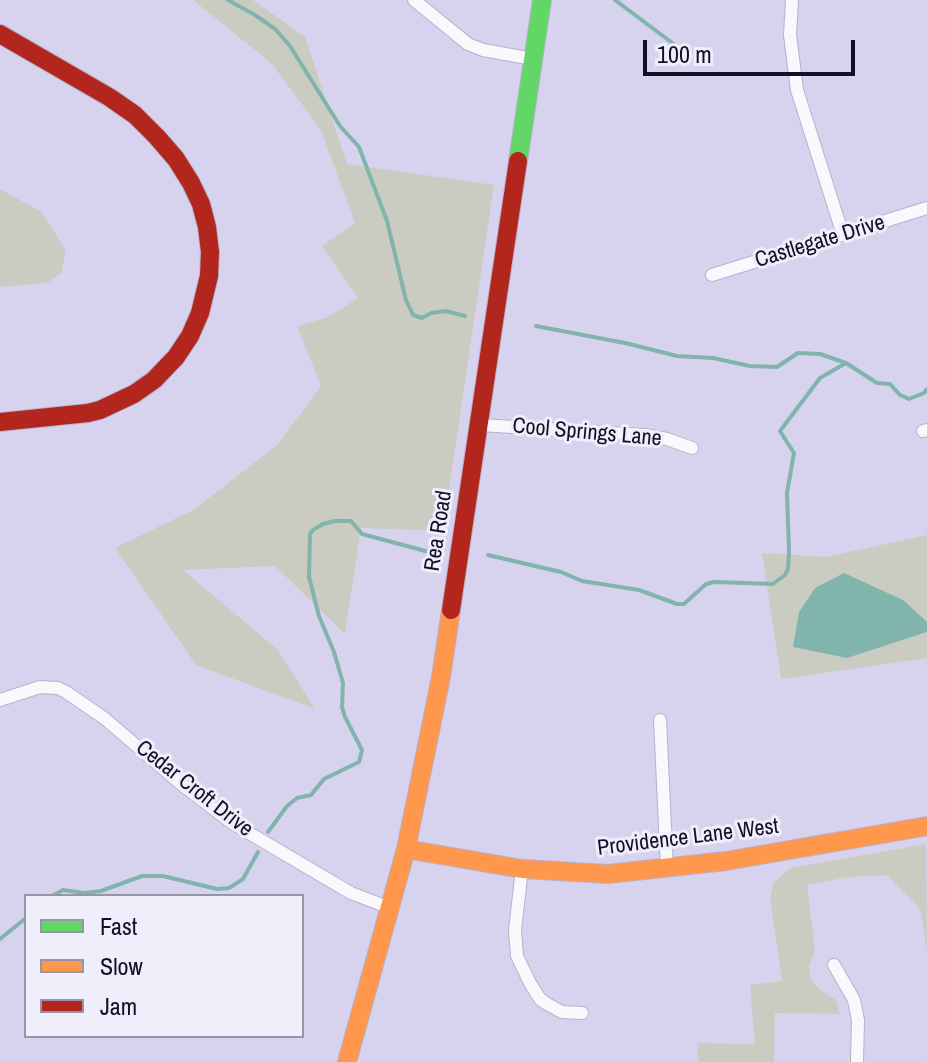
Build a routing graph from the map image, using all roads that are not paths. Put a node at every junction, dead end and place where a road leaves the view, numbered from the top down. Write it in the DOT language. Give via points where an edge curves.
graph roads {
  1 [pos="414,0"];
  2 [pos="542,0"];
  3 [pos="792,0"];
  4 [pos="0,34"];
  5 [pos="533,59"];
  6 [pos="927,208"];
  7 [pos="843,235"];
  8 [pos="712,275"];
  9 [pos="0,422"];
  10 [pos="480,425"];
  11 [pos="692,448"];
  12 [pos="0,700"];
  13 [pos="660,720"];
  14 [pos="927,826"];
  15 [pos="406,849"];
  16 [pos="667,868"];
  17 [pos="522,869"];
  18 [pos="390,908"];
  19 [pos="834,965"];
  20 [pos="582,1013"];
  21 [pos="347,1062"];
  22 [pos="857,1062"];
  1 -- 5 [label="street" via="468,44"];
  2 -- 5 [label="street, Rea Road"];
  3 -- 7 [label="street" via="797,90"];
  4 -- 9 [label="street" via="109,97 157,137 201,204 210,252 207,289 190,336 154,380 100,410"];
  5 -- 10 [label="street, Rea Road"];
  6 -- 7 [label="street, Castlegate Drive"];
  7 -- 8 [label="street, Castlegate Drive"];
  10 -- 11 [label="street, Cool Springs Lane" via="645,435"];
  10 -- 15 [label="street, Rea Road" via="441,677"];
  12 -- 18 [label="street, Cedar Croft Drive" via="40,687 66,692 232,823 351,893"];
  13 -- 16 [label="street"];
  14 -- 16 [label="street, Providence Lane West"];
  15 -- 17 [label="street, Providence Lane West"];
  15 -- 18 [label="street, Rea Road"];
  16 -- 17 [label="street, Providence Lane West" via="608,874"];
  17 -- 20 [label="street" via="517,956 547,1004 562,1012"];
  18 -- 21 [label="street, Rea Road"];
  19 -- 22 [label="street" via="854,1000"];
}
